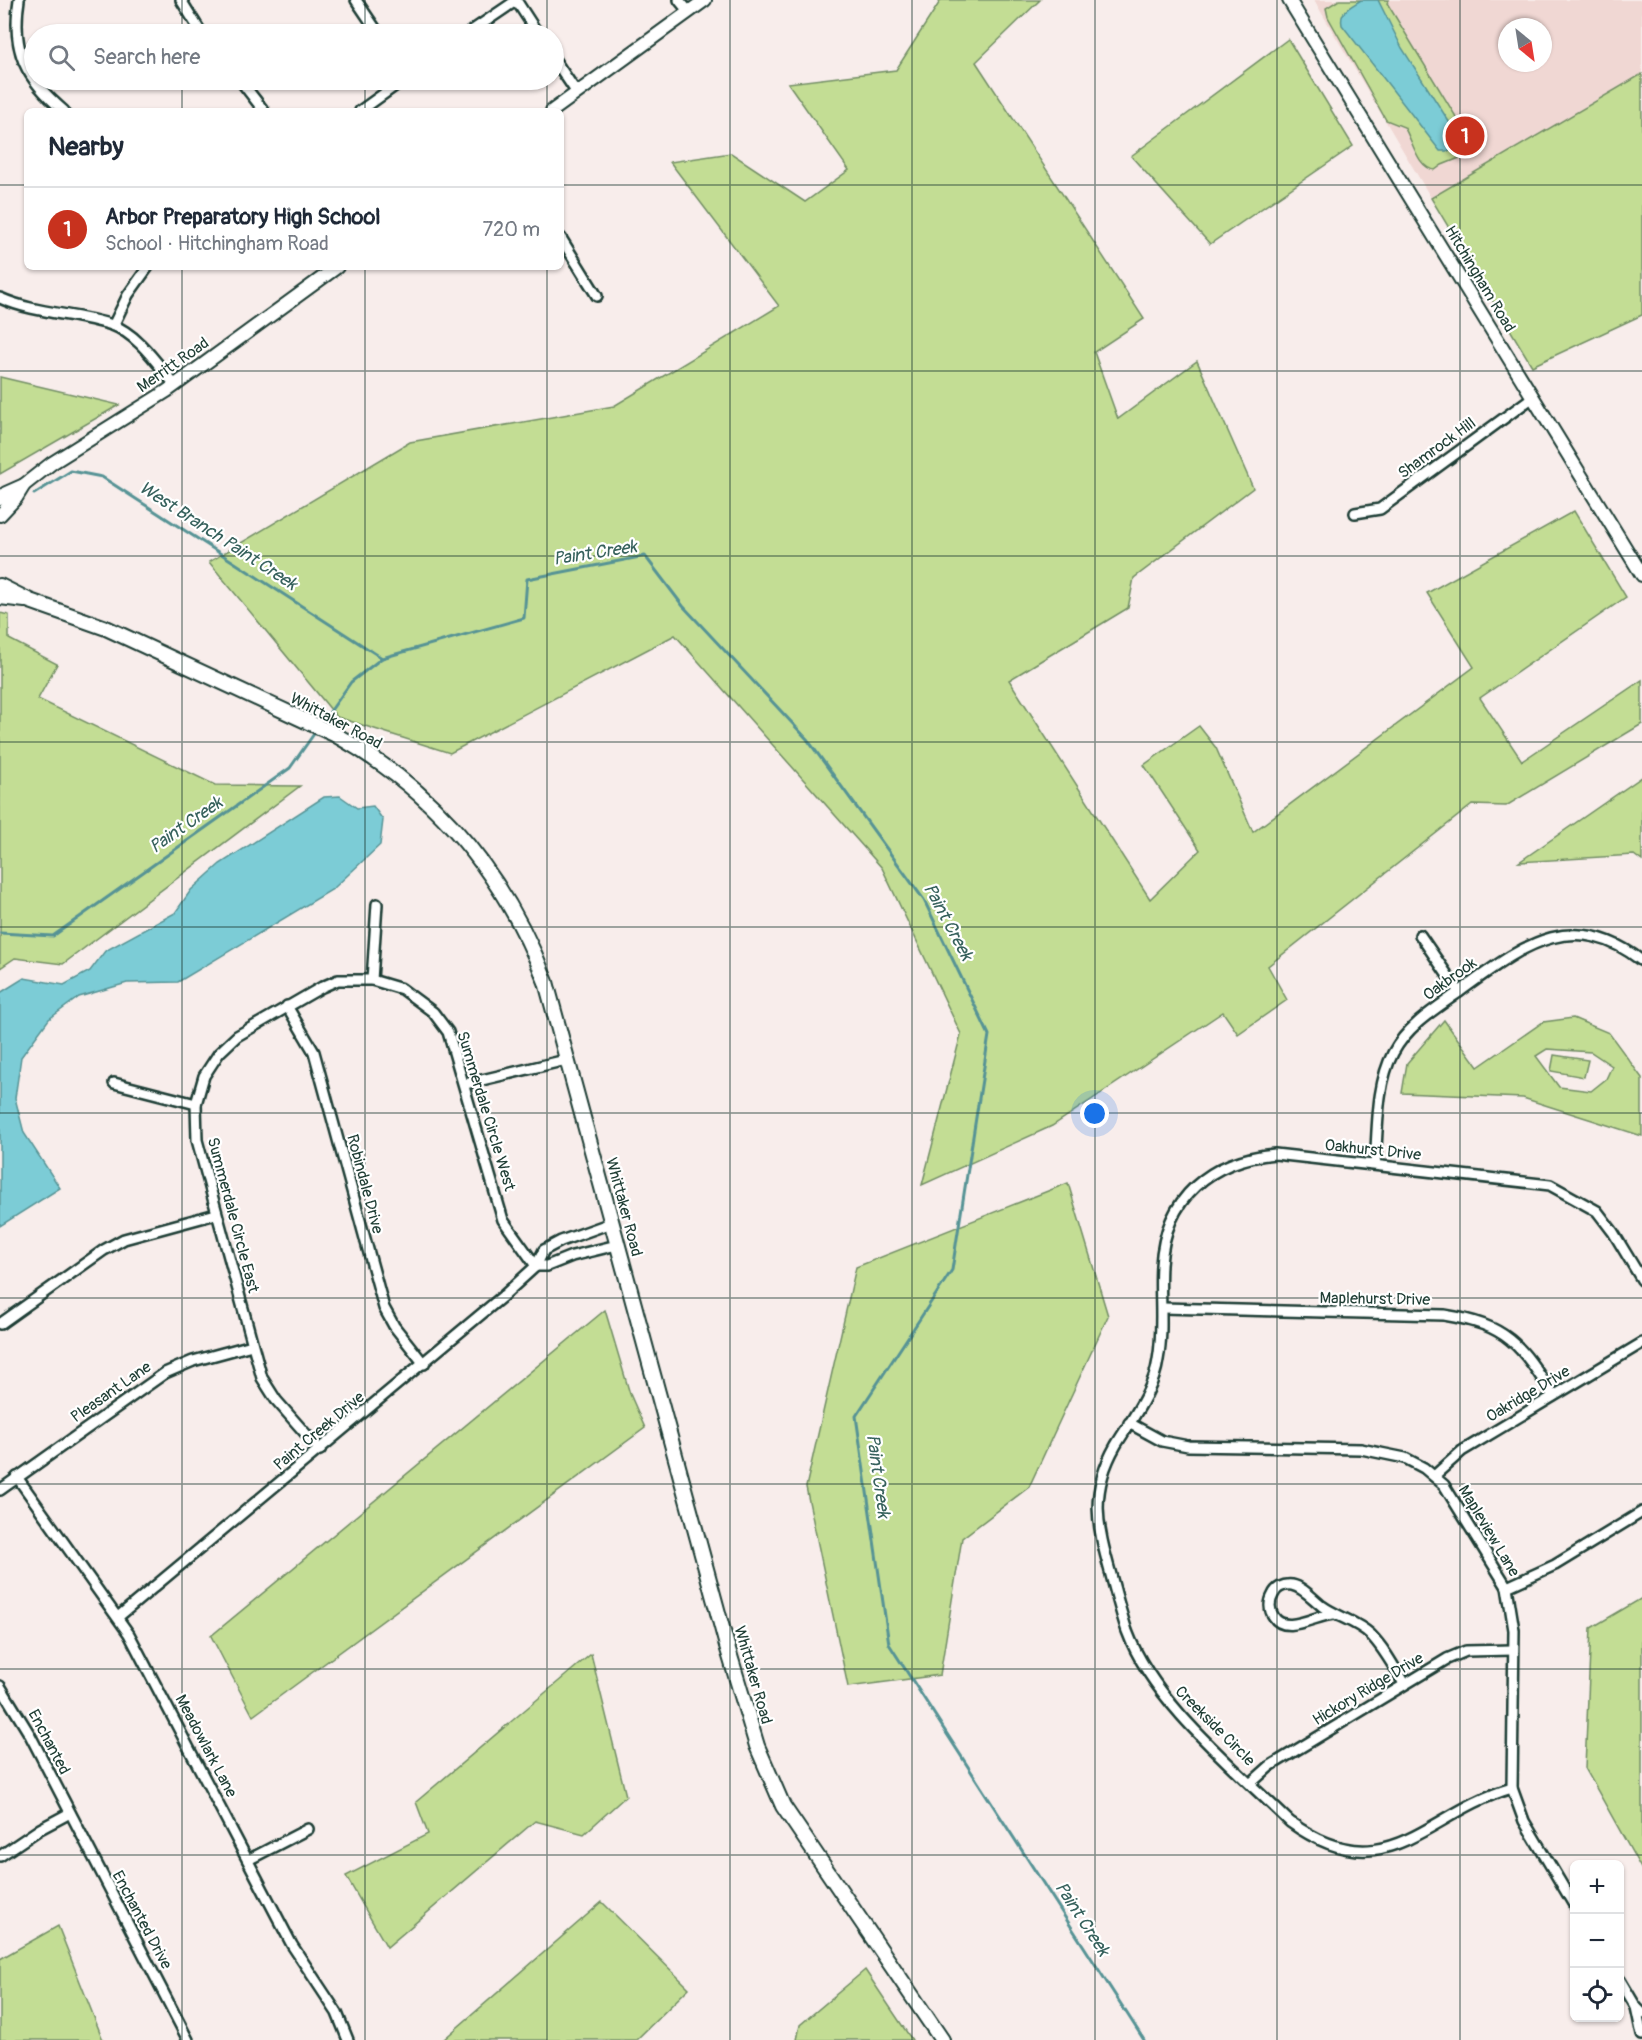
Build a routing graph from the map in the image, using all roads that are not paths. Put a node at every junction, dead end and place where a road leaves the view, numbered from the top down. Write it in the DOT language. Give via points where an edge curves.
graph roads {
  1 [pos="19,0"];
  2 [pos="181,0"];
  3 [pos="356,0"];
  4 [pos="517,0"];
  5 [pos="679,0"];
  6 [pos="705,0"];
  7 [pos="1289,0"];
  8 [pos="688,12"];
  9 [pos="196,24"];
  10 [pos="372,24"];
  11 [pos="482,24"];
  12 [pos="532,24"];
  13 [pos="24,64"];
  14 [pos="564,74"];
  15 [pos="40,90"];
  16 [pos="248,90"];
  17 [pos="389,90"];
  18 [pos="577,93"];
  19 [pos="61,108"];
  20 [pos="262,108"];
  21 [pos="364,108"];
  22 [pos="556,108"];
  23 [pos="564,243"];
  24 [pos="146,270"];
  25 [pos="334,270"];
  26 [pos="597,296"];
  27 [pos="0,298"];
  28 [pos="113,326"];
  29 [pos="175,385"];
  30 [pos="1533,397"];
  31 [pos="24,485"];
  32 [pos="0,499"];
  33 [pos="1355,513"];
  34 [pos="0,515"];
  35 [pos="1642,575"];
  36 [pos="0,586"];
  37 [pos="0,597"];
  38 [pos="30,601"];
  39 [pos="377,904"];
  40 [pos="1420,936"];
  41 [pos="1642,961"];
  42 [pos="372,980"];
  43 [pos="1459,992"];
  44 [pos="287,1006"];
  45 [pos="566,1060"];
  46 [pos="114,1083"];
  47 [pos="465,1084"];
  48 [pos="196,1104"];
  49 [pos="1375,1164"];
  50 [pos="216,1214"];
  51 [pos="611,1223"];
  52 [pos="617,1245"];
  53 [pos="536,1266"];
  54 [pos="1642,1280"];
  55 [pos="1162,1308"];
  56 [pos="0,1324"];
  57 [pos="1642,1343"];
  58 [pos="252,1345"];
  59 [pos="424,1364"];
  60 [pos="1553,1396"];
  61 [pos="1129,1423"];
  62 [pos="320,1450"];
  63 [pos="1434,1476"];
  64 [pos="17,1477"];
  65 [pos="0,1490"];
  66 [pos="1642,1512"];
  67 [pos="1507,1587"];
  68 [pos="1334,1614"];
  69 [pos="118,1617"];
  70 [pos="1513,1650"];
  71 [pos="1404,1684"];
  72 [pos="0,1686"];
  73 [pos="1251,1783"];
  74 [pos="1512,1788"];
  75 [pos="70,1813"];
  76 [pos="308,1829"];
  77 [pos="0,1856"];
  78 [pos="248,1860"];
  79 [pos="1570,1897"];
  80 [pos="1624,1986"];
  81 [pos="1639,2010"];
  82 [pos="1642,2035"];
  83 [pos="188,2040"];
  84 [pos="348,2040"];
  85 [pos="942,2040"];
  1 -- 13 [label="street" via="18,50"];
  2 -- 9 [label="street"];
  3 -- 10 [label="street"];
  4 -- 11 [label="street"];
  4 -- 12 [label="street"];
  5 -- 8 [label="street"];
  6 -- 8 [label="street"];
  7 -- 30 [label="street, Hitchingham Road"];
  8 -- 18 [label="street"];
  14 -- 18 [label="street"];
  15 -- 19 [label="street"];
  16 -- 20 [label="street"];
  17 -- 21 [label="street"];
  18 -- 22 [label="street"];
  23 -- 26 [label="street"];
  24 -- 28 [label="street"];
  25 -- 29 [label="street, Merritt Road"];
  27 -- 28 [label="street" via="38,311"];
  28 -- 29 [label="street" via="147,352"];
  29 -- 31 [label="street, Merritt Road"];
  30 -- 33 [label="street, Shamrock Hill" via="1380,509"];
  30 -- 35 [label="street, Hitchingham Road"];
  31 -- 32 [label="street, Merritt Road"];
  31 -- 34 [label="street, Merritt Road"];
  36 -- 38 [label="main road, Whittaker Road"];
  37 -- 38 [label="main road, Whittaker Road"];
  38 -- 45 [label="main road, Whittaker Road" via="106,628 334,734 365,751 421,794 482,862 522,925 555,1014"];
  39 -- 42 [label="street"];
  40 -- 43 [label="street"];
  41 -- 43 [label="street, Oakbrook" via="1595,937 1549,938 1514,952"];
  42 -- 44 [label="street, Summerdale Circle West" via="338,980"];
  42 -- 47 [label="street, Summerdale Circle West" via="402,989 433,1012 453,1042"];
  43 -- 49 [label="street, Oakbrook" via="1410,1029 1392,1054 1382,1091"];
  44 -- 48 [label="street, Summerdale Circle East" via="237,1036 219,1053 204,1076"];
  44 -- 59 [label="street, Robindale Drive" via="314,1052 384,1308"];
  45 -- 47 [label="street"];
  45 -- 51 [label="main road, Whittaker Road"];
  46 -- 48 [label="street"];
  47 -- 53 [label="street, Summerdale Circle West" via="503,1220"];
  48 -- 50 [label="street, Summerdale Circle East" via="197,1140"];
  49 -- 54 [label="street, Oakhurst Drive" via="1550,1185 1597,1211"];
  49 -- 55 [label="street, Oakhurst Drive" via="1275,1154 1231,1162 1215,1170 1183,1201 1170,1224 1161,1267"];
  50 -- 56 [label="street" via="124,1239"];
  50 -- 58 [label="street, Summerdale Circle East"];
  51 -- 52 [label="main road, Whittaker Road"];
  51 -- 53 [label="street, Paint Creek Drive" via="551,1246 539,1256"];
  52 -- 53 [label="street, Paint Creek Drive"];
  52 -- 85 [label="main road, Whittaker Road" via="739,1688 769,1775 783,1806"];
  53 -- 59 [label="street, Paint Creek Drive"];
  55 -- 60 [label="street, Maplehurst Drive" via="1444,1315 1471,1320 1492,1326 1522,1349"];
  55 -- 61 [label="street, Creekside Circle" via="1158,1362 1150,1386"];
  57 -- 60 [label="street, Oakridge Drive"];
  58 -- 62 [label="street, Summerdale Circle East" via="268,1388"];
  58 -- 64 [label="street, Pleasant Lane" via="165,1373"];
  59 -- 62 [label="street, Paint Creek Drive"];
  60 -- 63 [label="street, Oakridge Drive" via="1462,1451"];
  61 -- 63 [label="street, Mapleview Lane" via="1162,1441 1188,1446 1375,1450 1405,1458"];
  61 -- 73 [label="street, Creekside Circle" via="1108,1459 1098,1490 1096,1515 1127,1630 1140,1660 1165,1698"];
  62 -- 69 [label="street, Paint Creek Drive"];
  63 -- 67 [label="street, Mapleview Lane" via="1453,1495"];
  64 -- 65 [label="street, Pleasant Lane"];
  64 -- 69 [label="street, Meadowlark Lane"];
  66 -- 67 [label="street" via="1555,1565"];
  67 -- 70 [label="street, Mapleview Lane" via="1512,1607"];
  68 -- 68 [label="street" via="1290,1585 1279,1588 1270,1602 1274,1618 1283,1624 1295,1625"];
  68 -- 71 [label="street" via="1370,1634"];
  69 -- 78 [label="street, Meadowlark Lane"];
  70 -- 71 [label="street, Hickory Ridge Drive" via="1466,1651"];
  70 -- 74 [label="street, Mapleview Lane"];
  71 -- 73 [label="street, Hickory Ridge Drive" via="1270,1766"];
  72 -- 75 [label="street, Enchanted"];
  73 -- 74 [label="street, Creekside Circle" via="1305,1833 1329,1845 1365,1851 1405,1843 1479,1800"];
  74 -- 79 [label="street, Mapleview Lane" via="1524,1821"];
  75 -- 77 [label="street"];
  75 -- 83 [label="street, Enchanted Drive"];
  76 -- 78 [label="street"];
  78 -- 84 [label="street, Meadowlark Lane" via="292,1945 338,2013"];
  80 -- 81 [label="street"];
  81 -- 82 [label="street"];
}
